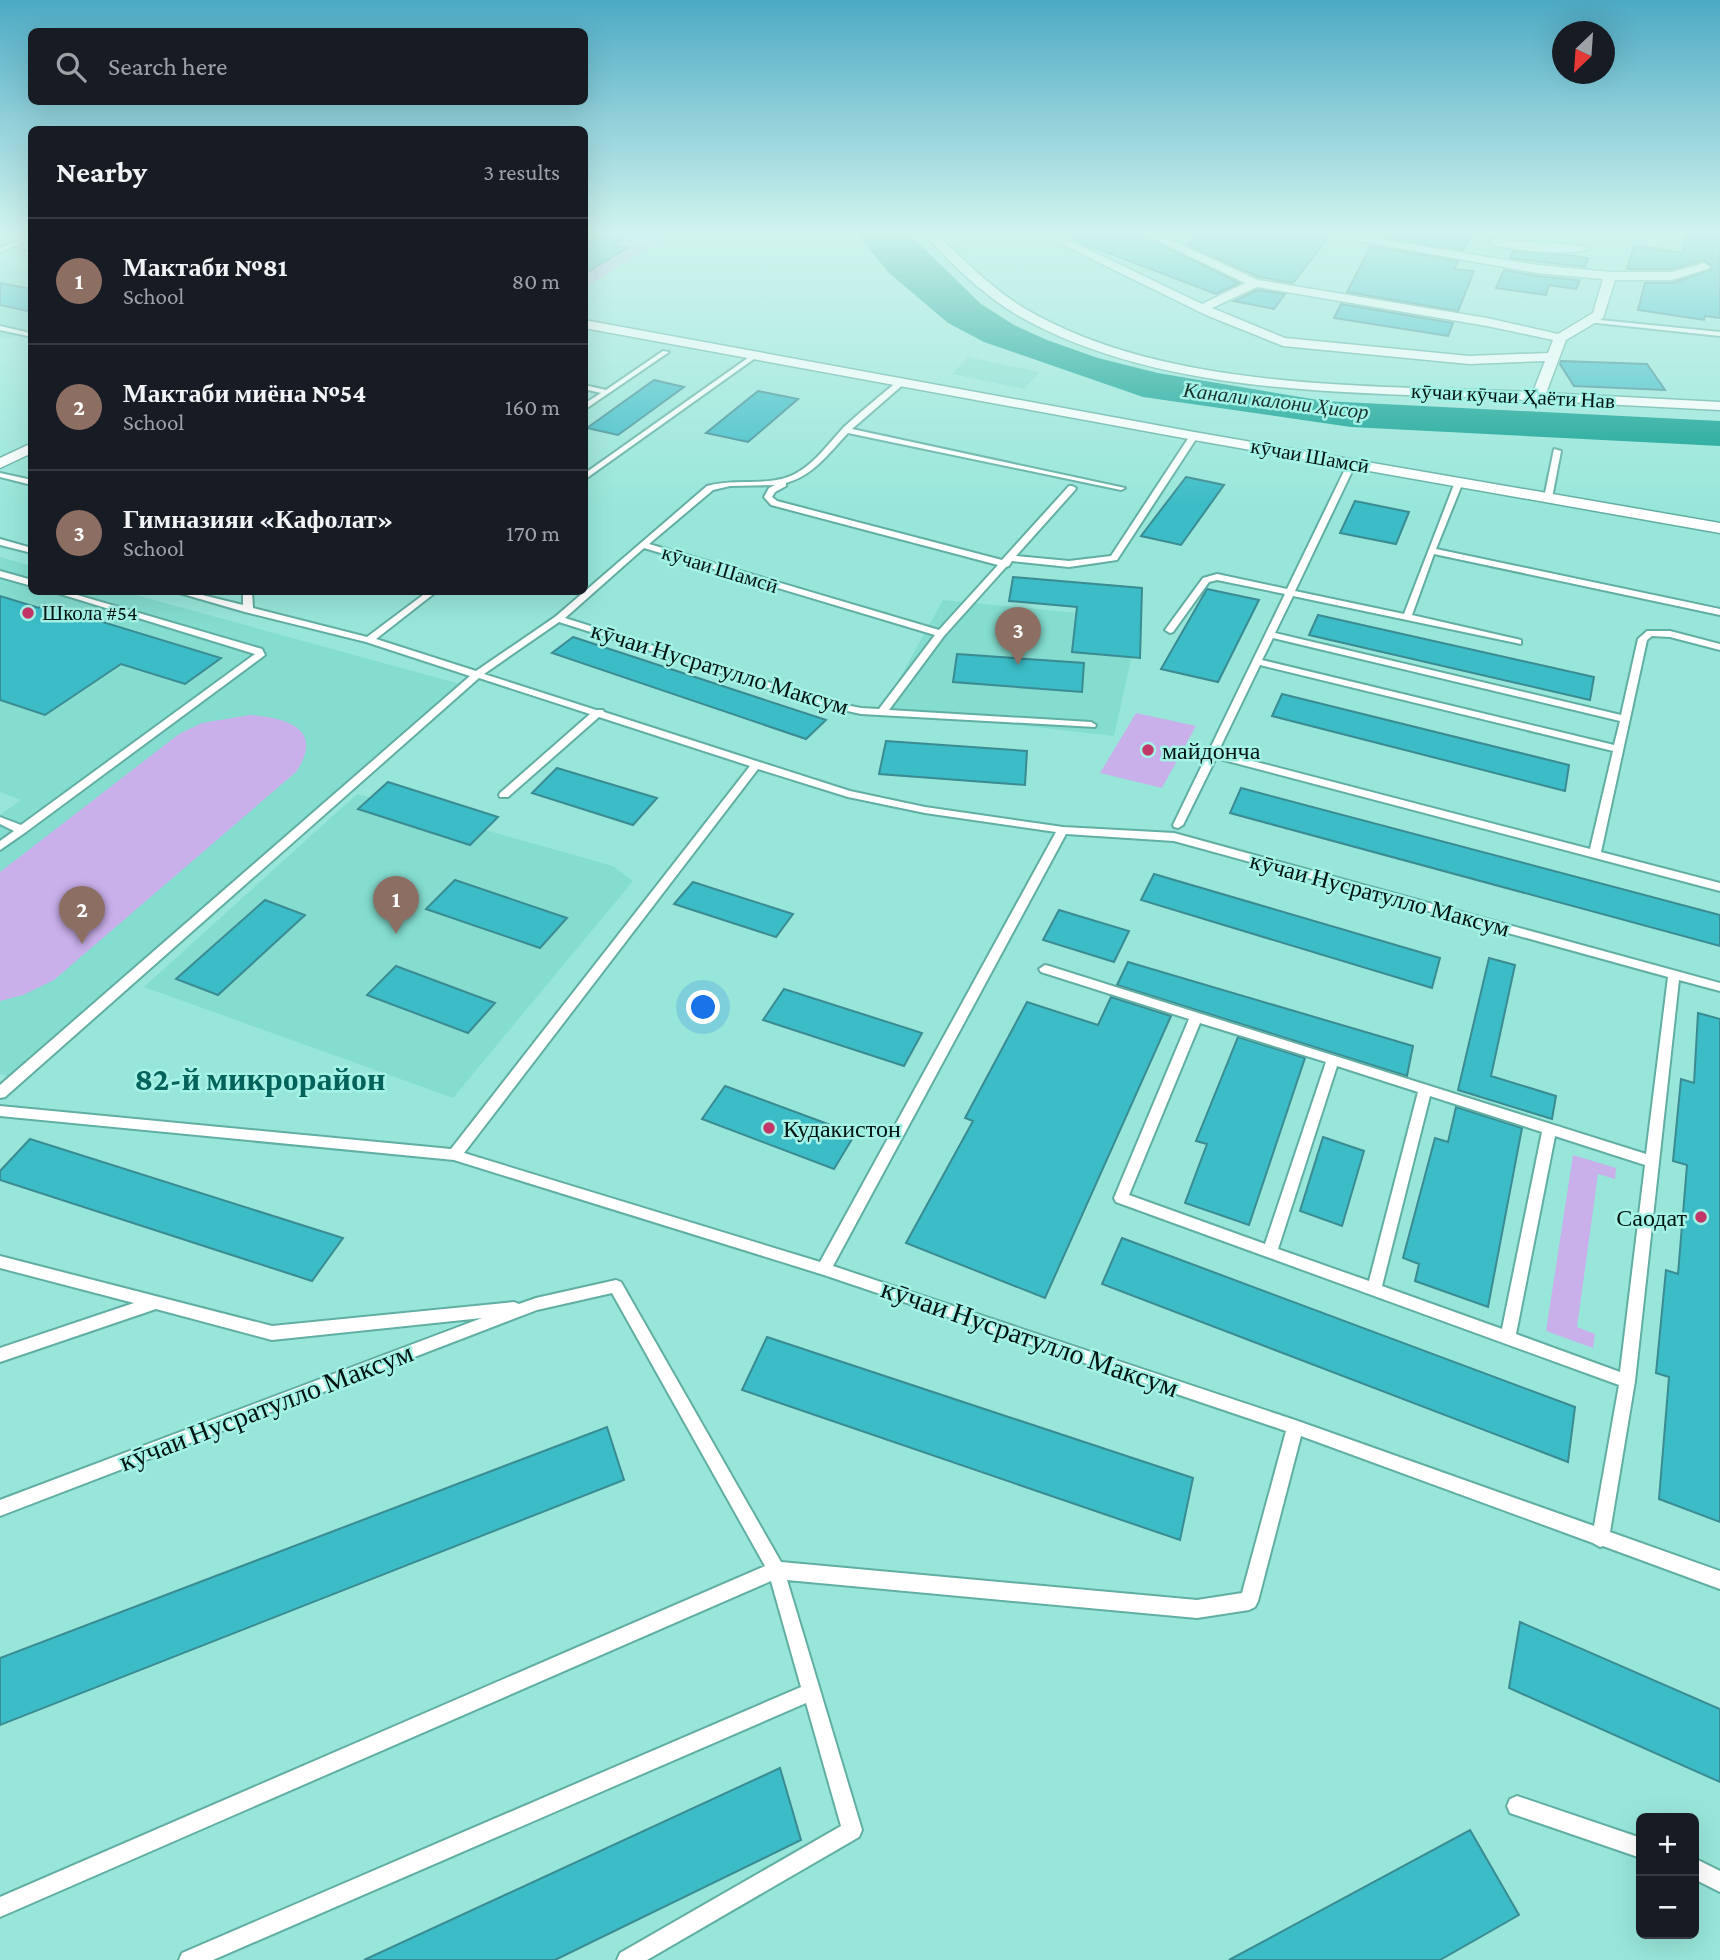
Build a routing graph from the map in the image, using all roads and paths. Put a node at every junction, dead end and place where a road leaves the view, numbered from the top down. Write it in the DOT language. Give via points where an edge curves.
graph roads {
  1 [pos="1043,322"];
  2 [pos="1237,322"];
  3 [pos="1489,322"];
  4 [pos="1587,322"];
  5 [pos="1605,322"];
  6 [pos="588,325"];
  7 [pos="0,328"];
  8 [pos="28,334"];
  9 [pos="1720,334"];
  10 [pos="1560,338"];
  11 [pos="665,352"];
  12 [pos="754,356"];
  13 [pos="1553,357"];
  14 [pos="901,383"];
  15 [pos="588,388"];
  16 [pos="607,391"];
  17 [pos="1538,396"];
  18 [pos="588,405"];
  19 [pos="1720,406"];
  20 [pos="846,430"];
  21 [pos="28,432"];
  22 [pos="1194,436"];
  23 [pos="0,447"];
  24 [pos="28,449"];
  25 [pos="1557,451"];
  26 [pos="1352,463"];
  27 [pos="0,464"];
  28 [pos="0,475"];
  29 [pos="588,475"];
  30 [pos="789,480"];
  31 [pos="28,482"];
  32 [pos="1459,482"];
  33 [pos="1072,488"];
  34 [pos="1121,488"];
  35 [pos="1548,498"];
  36 [pos="1720,528"];
  37 [pos="0,542"];
  38 [pos="643,545"];
  39 [pos="28,550"];
  40 [pos="1431,551"];
  41 [pos="1009,561"];
  42 [pos="0,574"];
  43 [pos="28,582"];
  44 [pos="1292,591"];
  45 [pos="588,593"];
  46 [pos="69,595"];
  47 [pos="192,595"];
  48 [pos="248,595"];
  49 [pos="428,595"];
  50 [pos="586,595"];
  51 [pos="248,610"];
  52 [pos="1720,612"];
  53 [pos="1407,617"];
  54 [pos="558,619"];
  55 [pos="1170,630"];
  56 [pos="941,634"];
  57 [pos="1271,635"];
  58 [pos="369,640"];
  59 [pos="1518,642"];
  60 [pos="1720,646"];
  61 [pos="1258,662"];
  62 [pos="478,674"];
  63 [pos="599,712"];
  64 [pos="882,712"];
  65 [pos="1626,719"];
  66 [pos="1091,725"];
  67 [pos="1619,749"];
  68 [pos="1214,754"];
  69 [pos="755,766"];
  70 [pos="504,795"];
  71 [pos="0,820"];
  72 [pos="1178,825"];
  73 [pos="22,830"];
  74 [pos="1063,830"];
  75 [pos="0,846"];
  76 [pos="1595,854"];
  77 [pos="1720,887"];
  78 [pos="1045,969"];
  79 [pos="1674,974"];
  80 [pos="1720,987"];
  81 [pos="1196,1017"];
  82 [pos="1333,1060"];
  83 [pos="1425,1088"];
  84 [pos="0,1093"];
  85 [pos="0,1111"];
  86 [pos="1549,1130"];
  87 [pos="454,1155"];
  88 [pos="1651,1161"];
  89 [pos="1270,1252"];
  90 [pos="0,1262"];
  91 [pos="824,1269"];
  92 [pos="1374,1290"];
  93 [pos="156,1303"];
  94 [pos="532,1306"];
  95 [pos="1508,1338"];
  96 [pos="0,1355"];
  97 [pos="1627,1381"];
  98 [pos="1295,1427"];
  99 [pos="0,1508"];
  100 [pos="1600,1539"];
  101 [pos="776,1570"];
  102 [pos="1720,1580"];
  103 [pos="812,1692"];
  104 [pos="1517,1806"];
  105 [pos="1636,1845"];
  106 [pos="1699,1871"];
  107 [pos="1720,1882"];
  108 [pos="0,1908"];
  109 [pos="189,1960"];
  110 [pos="627,1960"];
  1 -- 17 [label="street, кӯчаи кӯчаи Ҳаёти Нав" via="1076,339 1200,371 1379,390"];
  2 -- 13 [label="street" via="1305,346 1469,360"];
  3 -- 10 [label="street"];
  4 -- 10 [label="street"];
  5 -- 9 [label="lane"];
  6 -- 12 [label="street, кӯчаи Шамсӣ"];
  7 -- 8 [label="lane"];
  10 -- 13 [label="street"];
  11 -- 16 [label="lane"];
  12 -- 14 [label="street, кӯчаи Шамсӣ"];
  12 -- 29 [label="lane"];
  13 -- 17 [label="street"];
  14 -- 20 [label="lane, кӯчаи Шамсӣ"];
  14 -- 22 [label="street, кӯчаи Шамсӣ"];
  15 -- 16 [label="lane"];
  16 -- 18 [label="lane"];
  17 -- 19 [label="street, кӯчаи кӯчаи Ҳаёти Нав"];
  20 -- 30 [label="lane, кӯчаи Шамсӣ" via="808,471"];
  20 -- 34 [label="lane"];
  21 -- 23 [label="street"];
  22 -- 26 [label="street, кӯчаи Шамсӣ"];
  22 -- 41 [label="lane" via="1114,558 1069,564"];
  24 -- 27 [label="street"];
  25 -- 35 [label="lane"];
  26 -- 32 [label="street, кӯчаи Шамсӣ"];
  26 -- 44 [label="lane"];
  28 -- 31 [label="lane"];
  30 -- 38 [label="lane, кӯчаи Шамсӣ" via="723,483 710,488"];
  30 -- 41 [label="lane" via="772,490 768,497 774,503"];
  32 -- 35 [label="street, кӯчаи Шамсӣ"];
  32 -- 40 [label="lane"];
  33 -- 41 [label="lane"];
  35 -- 36 [label="street, кӯчаи Шамсӣ"];
  37 -- 39 [label="lane"];
  38 -- 45 [label="lane, кӯчаи Нусратулло Максум"];
  38 -- 56 [label="lane, кӯчаи Шамсӣ"];
  40 -- 52 [label="lane"];
  40 -- 53 [label="lane"];
  41 -- 56 [label="lane"];
  42 -- 43 [label="lane"];
  44 -- 53 [label="lane"];
  44 -- 55 [label="lane" via="1231,578 1206,580"];
  44 -- 57 [label="lane"];
  46 -- 73 [label="lane" via="259,651 260,655"];
  47 -- 51 [label="lane, кӯчаи Нусратулло Максум"];
  48 -- 51 [label="lane"];
  49 -- 58 [label="lane"];
  50 -- 54 [label="lane, кӯчаи Нусратулло Максум"];
  51 -- 58 [label="lane, кӯчаи Нусратулло Максум"];
  53 -- 59 [label="lane"];
  54 -- 62 [label="lane, кӯчаи Нусратулло Максум"];
  54 -- 64 [label="lane, кӯчаи Нусратулло Максум" via="829,704"];
  56 -- 64 [label="lane"];
  57 -- 61 [label="lane"];
  57 -- 65 [label="lane"];
  58 -- 62 [label="lane, кӯчаи Нусратулло Максум"];
  60 -- 65 [label="lane" via="1650,633 1643,639"];
  61 -- 67 [label="lane"];
  61 -- 68 [label="lane"];
  62 -- 63 [label="lane, кӯчаи Нусратулло Максум"];
  62 -- 84 [label="lane"];
  63 -- 69 [label="lane, кӯчаи Нусратулло Максум"];
  63 -- 70 [label="lane"];
  64 -- 66 [label="lane, кӯчаи Нусратулло Максум"];
  65 -- 67 [label="lane"];
  67 -- 76 [label="lane"];
  68 -- 72 [label="lane"];
  68 -- 76 [label="lane"];
  69 -- 74 [label="lane, кӯчаи Нусратулло Максум" via="848,794"];
  69 -- 87 [label="lane"];
  71 -- 73 [label="lane"];
  73 -- 75 [label="lane"];
  74 -- 79 [label="lane, кӯчаи Нусратулло Максум" via="1174,837"];
  74 -- 91 [label="lane"];
  76 -- 77 [label="lane"];
  78 -- 81 [label="lane"];
  79 -- 80 [label="lane, кӯчаи Нусратулло Максум"];
  79 -- 88 [label="lane"];
  81 -- 82 [label="lane"];
  81 -- 89 [label="lane" via="1121,1198"];
  82 -- 83 [label="lane"];
  82 -- 89 [label="lane"];
  83 -- 86 [label="lane"];
  83 -- 92 [label="lane"];
  85 -- 87 [label="lane, кӯчаи Нусратулло Максум"];
  86 -- 88 [label="lane"];
  86 -- 95 [label="lane"];
  87 -- 91 [label="lane, кӯчаи Нусратулло Максум"];
  88 -- 97 [label="lane"];
  89 -- 92 [label="lane"];
  90 -- 93 [label="lane, кӯчаи Нусратулло Максум"];
  91 -- 98 [label="lane, кӯчаи Нусратулло Максум"];
  92 -- 95 [label="lane"];
  93 -- 94 [label="lane, кӯчаи Нусратулло Максум" via="272,1333"];
  93 -- 96 [label="lane"];
  94 -- 99 [label="lane, кӯчаи Нусратулло Максум"];
  94 -- 101 [label="lane, кӯчаи Нусратулло Максум" via="617,1286"];
  95 -- 97 [label="lane"];
  97 -- 100 [label="lane"];
  98 -- 100 [label="lane, кӯчаи Нусратулло Максум"];
  98 -- 101 [label="lane" via="1249,1601 1198,1609"];
  100 -- 102 [label="lane, кӯчаи Нусратулло Максум"];
  101 -- 103 [label="lane, кӯчаи Нусратулло Максум"];
  101 -- 108 [label="lane"];
  103 -- 109 [label="lane"];
  103 -- 110 [label="lane, кӯчаи Нусратулло Максум" via="852,1830"];
  104 -- 105 [label="lane"];
  106 -- 107 [label="lane"];
}
